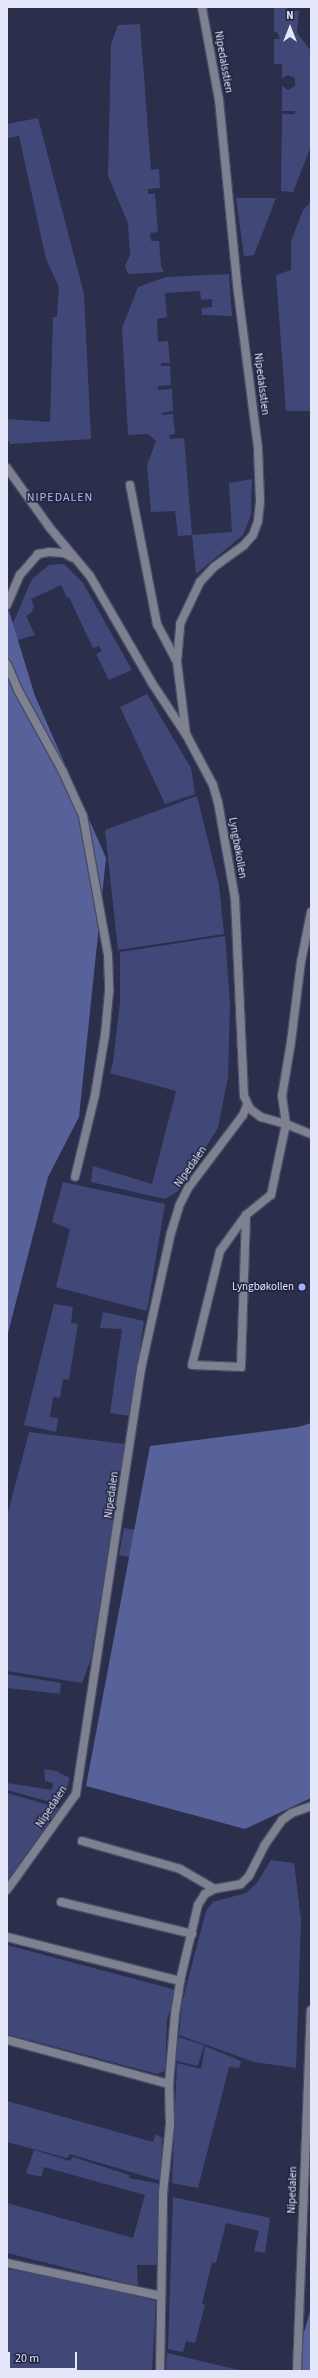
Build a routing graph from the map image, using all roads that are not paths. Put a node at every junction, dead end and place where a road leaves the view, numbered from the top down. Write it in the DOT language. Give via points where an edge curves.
graph roads {
  1 [pos="202,7"];
  2 [pos="7,468"];
  3 [pos="130,486"];
  4 [pos="78,560"];
  5 [pos="7,605"];
  6 [pos="177,662"];
  7 [pos="7,664"];
  8 [pos="187,736"];
  9 [pos="311,912"];
  10 [pos="247,1105"];
  11 [pos="286,1124"];
  12 [pos="311,1134"];
  13 [pos="75,1177"];
  14 [pos="246,1214"];
  15 [pos="311,1806"];
  16 [pos="82,1841"];
  17 [pos="7,1890"];
  18 [pos="214,1890"];
  19 [pos="61,1902"];
  20 [pos="192,1934"];
  21 [pos="7,1937"];
  22 [pos="180,1981"];
  23 [pos="311,2010"];
  24 [pos="7,2040"];
  25 [pos="169,2084"];
  26 [pos="7,2263"];
  27 [pos="161,2296"];
  28 [pos="160,2371"];
  29 [pos="297,2371"];
  1 -- 6 [label="street, Nipedalsstien" via="219,100 237,283 258,448 260,501 258,521 253,534 244,545 214,567 200,582 187,606 176,645"];
  2 -- 4 [label="street, Lyngbøkollen" via="50,528"];
  3 -- 6 [label="street" via="157,624"];
  4 -- 5 [label="street" via="64,554 38,554 20,575"];
  4 -- 8 [label="street, Lyngbøkollen" via="103,596 152,683"];
  6 -- 8 [label="street, Nipedalsstien"];
  7 -- 13 [label="street" via="83,816 108,955 109,992 105,1035 95,1095"];
  8 -- 10 [label="street, Lyngbøkollen" via="213,785 235,898 241,1054"];
  9 -- 11 [label="street" via="301,962 282,1096"];
  10 -- 11 [label="street" via="261,1117"];
  10 -- 17 [label="street, Nipedalen" via="243,1115 188,1188 178,1206 171,1233 141,1369 76,1794"];
  11 -- 12 [label="street"];
  11 -- 14 [label="street" via="272,1195"];
  14 -- 14 [label="street" via="241,1367 192,1365 220,1251"];
  15 -- 18 [label="street" via="282,1820 264,1846 249,1876 241,1884"];
  16 -- 18 [label="street" via="180,1869"];
  18 -- 20 [label="street" via="205,1894 198,1905"];
  19 -- 20 [label="street"];
  20 -- 22 [label="street"];
  21 -- 22 [label="street"];
  22 -- 25 [label="street" via="174,2014"];
  23 -- 29 [label="street, Nipedalen"];
  24 -- 25 [label="street"];
  25 -- 27 [label="street" via="170,2124 163,2193"];
  26 -- 27 [label="street"];
  27 -- 28 [label="street"];
}
